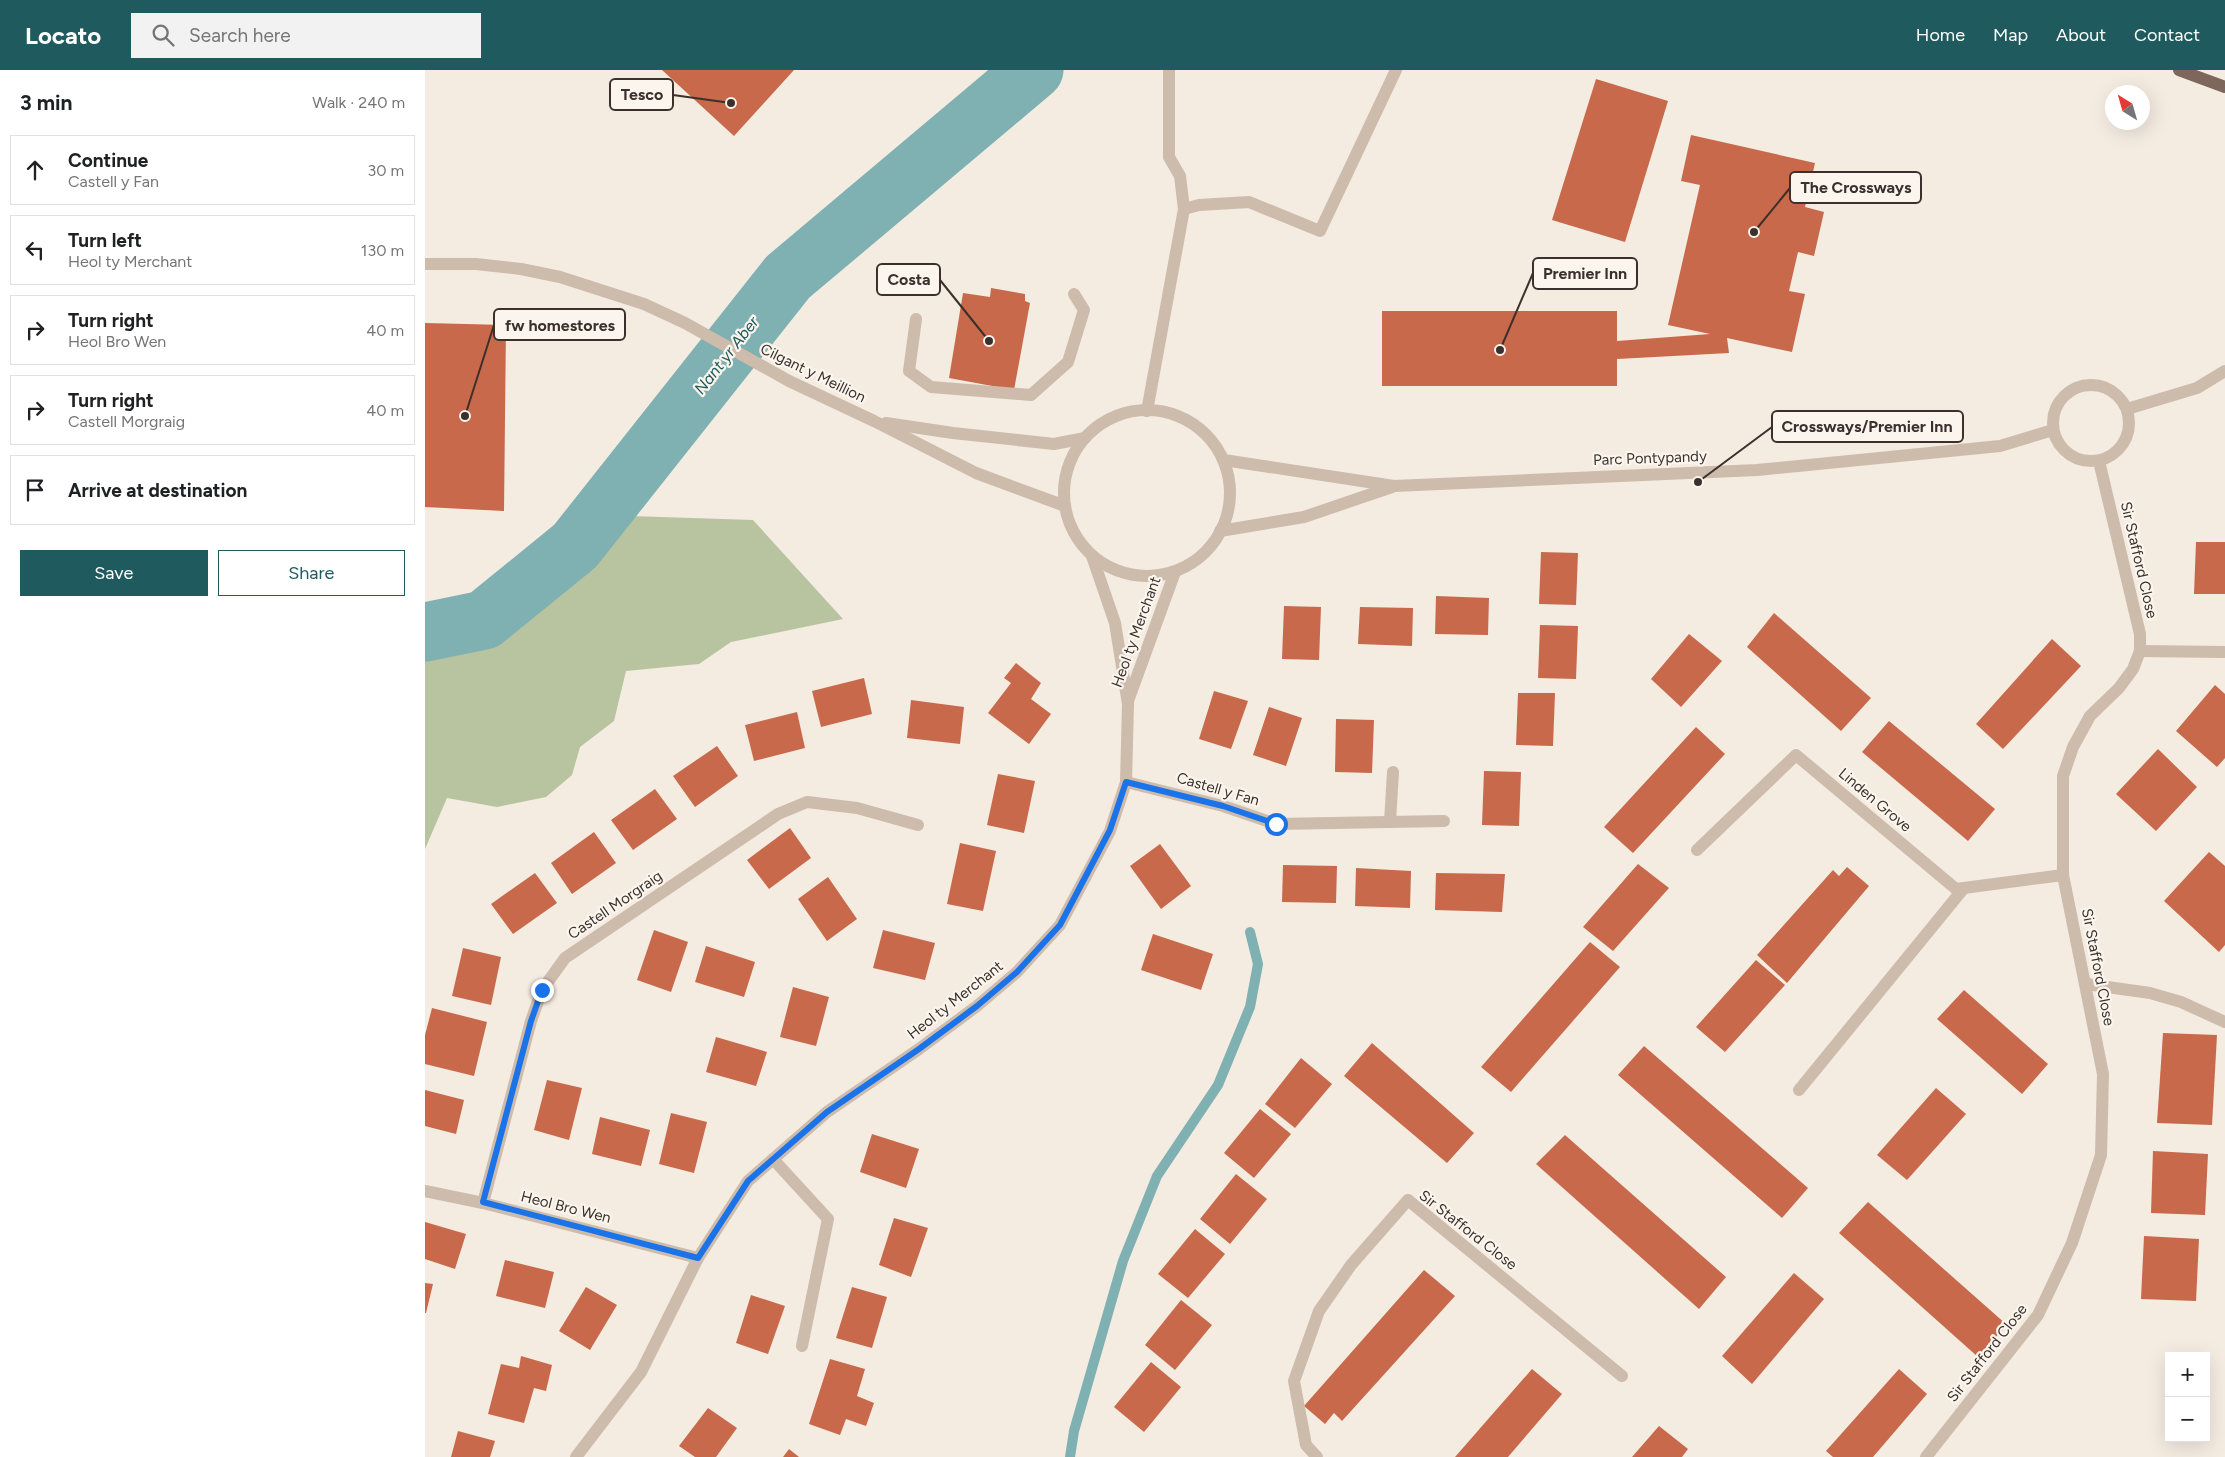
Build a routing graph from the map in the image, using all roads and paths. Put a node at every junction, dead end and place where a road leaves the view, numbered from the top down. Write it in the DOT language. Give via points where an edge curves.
graph roads {
  1 [pos="1169,70"];
  2 [pos="1396,70"];
  3 [pos="2179,70"];
  4 [pos="2225,87"];
  5 [pos="1184,209"];
  6 [pos="425,264"];
  7 [pos="1074,294"];
  8 [pos="916,319"];
  9 [pos="2225,371"];
  10 [pos="2127,409"];
  11 [pos="1147,411"];
  12 [pos="874,421"];
  13 [pos="2053,430"];
  14 [pos="1085,438"];
  15 [pos="1224,460"];
  16 [pos="2099,461"];
  17 [pos="1395,486"];
  18 [pos="1065,506"];
  19 [pos="1220,531"];
  20 [pos="1092,556"];
  21 [pos="1175,572"];
  22 [pos="2140,651"];
  23 [pos="2225,652"];
  24 [pos="1128,704"];
  25 [pos="1393,772"];
  26 [pos="1126,782"];
  27 [pos="1444,821"];
  28 [pos="1391,822"];
  29 [pos="918,825"];
  30 [pos="1697,850"];
  31 [pos="2063,875"];
  32 [pos="1964,888"];
  33 [pos="2086,984"];
  34 [pos="2225,1022"];
  35 [pos="1799,1090"];
  36 [pos="773,1159"];
  37 [pos="425,1191"];
  38 [pos="483,1202"];
  39 [pos="698,1258"];
  40 [pos="801,1346"];
  41 [pos="1622,1376"];
  42 [pos="576,1457"];
  43 [pos="1317,1457"];
  44 [pos="1925,1457"];
  1 -- 5 [label="street" via="1169,157 1180,176"];
  2 -- 5 [label="street" via="1320,231 1249,202"];
  3 -- 4 [label="main road"];
  5 -- 11 [label="street"];
  6 -- 12 [label="street, Cilgant y Meillion" via="521,269 560,277 644,304"];
  7 -- 8 [label="street" via="1084,310 1069,362 1031,395 931,386 909,371"];
  9 -- 10 [label="street" via="2197,388"];
  10 -- 13 [label="street" via="2110,390 2098,385 2085,385 2063,396 2052,418"];
  10 -- 16 [label="street" via="2127,435 2111,456"];
  11 -- 14 [label="street" via="1135,410 1107,420"];
  11 -- 15 [label="street" via="1157,410 1185,419 1208,436"];
  12 -- 14 [label="street, Cilgant y Meillion" via="1054,444"];
  12 -- 18 [label="street, Cilgant y Meillion" via="976,473"];
  13 -- 16 [label="street" via="2065,452 2075,458"];
  13 -- 17 [label="street, Parc Pontypandy" via="2000,446 1757,470"];
  14 -- 18 [label="street" via="1070,463 1064,491"];
  15 -- 17 [label="street, Parc Pontypandy"];
  15 -- 19 [label="street" via="1231,488 1227,517"];
  16 -- 22 [label="street, Sir Stafford Close" via="2137,618"];
  17 -- 19 [label="street, Parc Pontypandy" via="1304,517"];
  18 -- 20 [label="street" via="1075,534"];
  19 -- 21 [label="street" via="1200,558"];
  20 -- 21 [label="street" via="1117,571 1146,576"];
  20 -- 24 [label="street, Heol ty Merchant" via="1115,623"];
  21 -- 24 [label="street, Heol ty Merchant"];
  22 -- 23 [label="street"];
  22 -- 31 [label="street, Sir Stafford Close" via="2133,669 2119,688 2090,716 2073,747 2063,776"];
  24 -- 26 [label="street, Heol ty Merchant"];
  25 -- 28 [label="street"];
  26 -- 28 [label="street, Castell y Fan" via="1223,806 1276,824"];
  26 -- 36 [label="street, Heol ty Merchant" via="1110,830 1060,925 1017,972 919,1049 827,1112"];
  27 -- 28 [label="street, Castell y Fan"];
  29 -- 38 [label="street, Castell Morgraig" via="857,808 807,802 778,814 565,958 542,990 531,1021"];
  30 -- 32 [label="street, Linden Grove" via="1796,755 1956,889"];
  31 -- 32 [label="street"];
  31 -- 33 [label="street, Sir Stafford Close"];
  32 -- 35 [label="street"];
  33 -- 34 [label="street" via="2150,993 2181,1002"];
  33 -- 44 [label="street, Sir Stafford Close" via="2103,1074 2101,1155 2073,1243 2038,1315"];
  36 -- 39 [label="street, Heol ty Merchant" via="748,1181"];
  36 -- 40 [label="street" via="827,1219"];
  37 -- 38 [label="street, Heol Bro Wen"];
  38 -- 39 [label="street, Heol Bro Wen"];
  39 -- 42 [label="street" via="641,1372"];
  41 -- 43 [label="street, Sir Stafford Close" via="1408,1200 1351,1265 1319,1311 1294,1381 1306,1445"];
}
